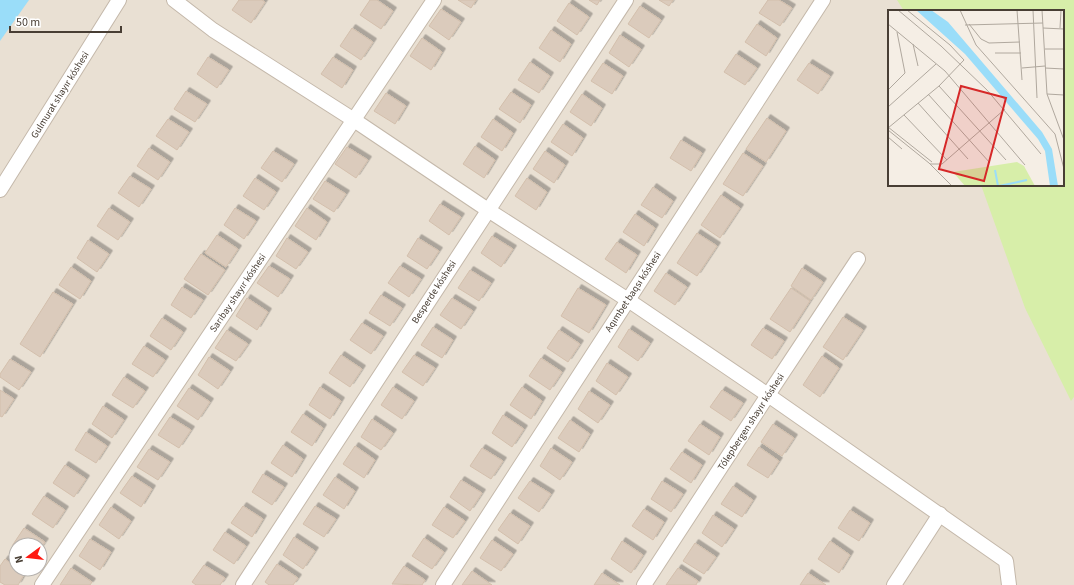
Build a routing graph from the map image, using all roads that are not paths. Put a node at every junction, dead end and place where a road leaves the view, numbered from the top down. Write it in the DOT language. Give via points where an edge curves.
graph roads {
  1 [pos="119,0"];
  2 [pos="174,0"];
  3 [pos="434,0"];
  4 [pos="626,0"];
  5 [pos="823,0"];
  6 [pos="354,120"];
  7 [pos="0,190"];
  8 [pos="488,210"];
  9 [pos="858,260"];
  10 [pos="628,300"];
  11 [pos="768,395"];
  12 [pos="940,514"];
  13 [pos="42,585"];
  14 [pos="243,585"];
  15 [pos="443,585"];
  16 [pos="644,585"];
  17 [pos="894,585"];
  18 [pos="1009,585"];
  1 -- 7 [label="street, Gulmurat shayır kóshesi"];
  2 -- 6 [label="street" via="213,30"];
  3 -- 6 [label="street, Sarıbay shayır kóshesi"];
  4 -- 8 [label="street, Besperde kóshesi"];
  5 -- 10 [label="street, Aqımbet baqsı kóshesi"];
  6 -- 8 [label="street"];
  6 -- 13 [label="street, Sarıbay shayır kóshesi"];
  8 -- 10 [label="street"];
  8 -- 14 [label="street, Besperde kóshesi"];
  9 -- 11 [label="street, Tólepbergen shayır kóshesi"];
  10 -- 11 [label="street"];
  10 -- 15 [label="street, Aqımbet baqsı kóshesi"];
  11 -- 12 [label="street"];
  11 -- 16 [label="street, Tólepbergen shayır kóshesi"];
  12 -- 17 [label="street"];
  12 -- 18 [label="street" via="1006,561"];
}
